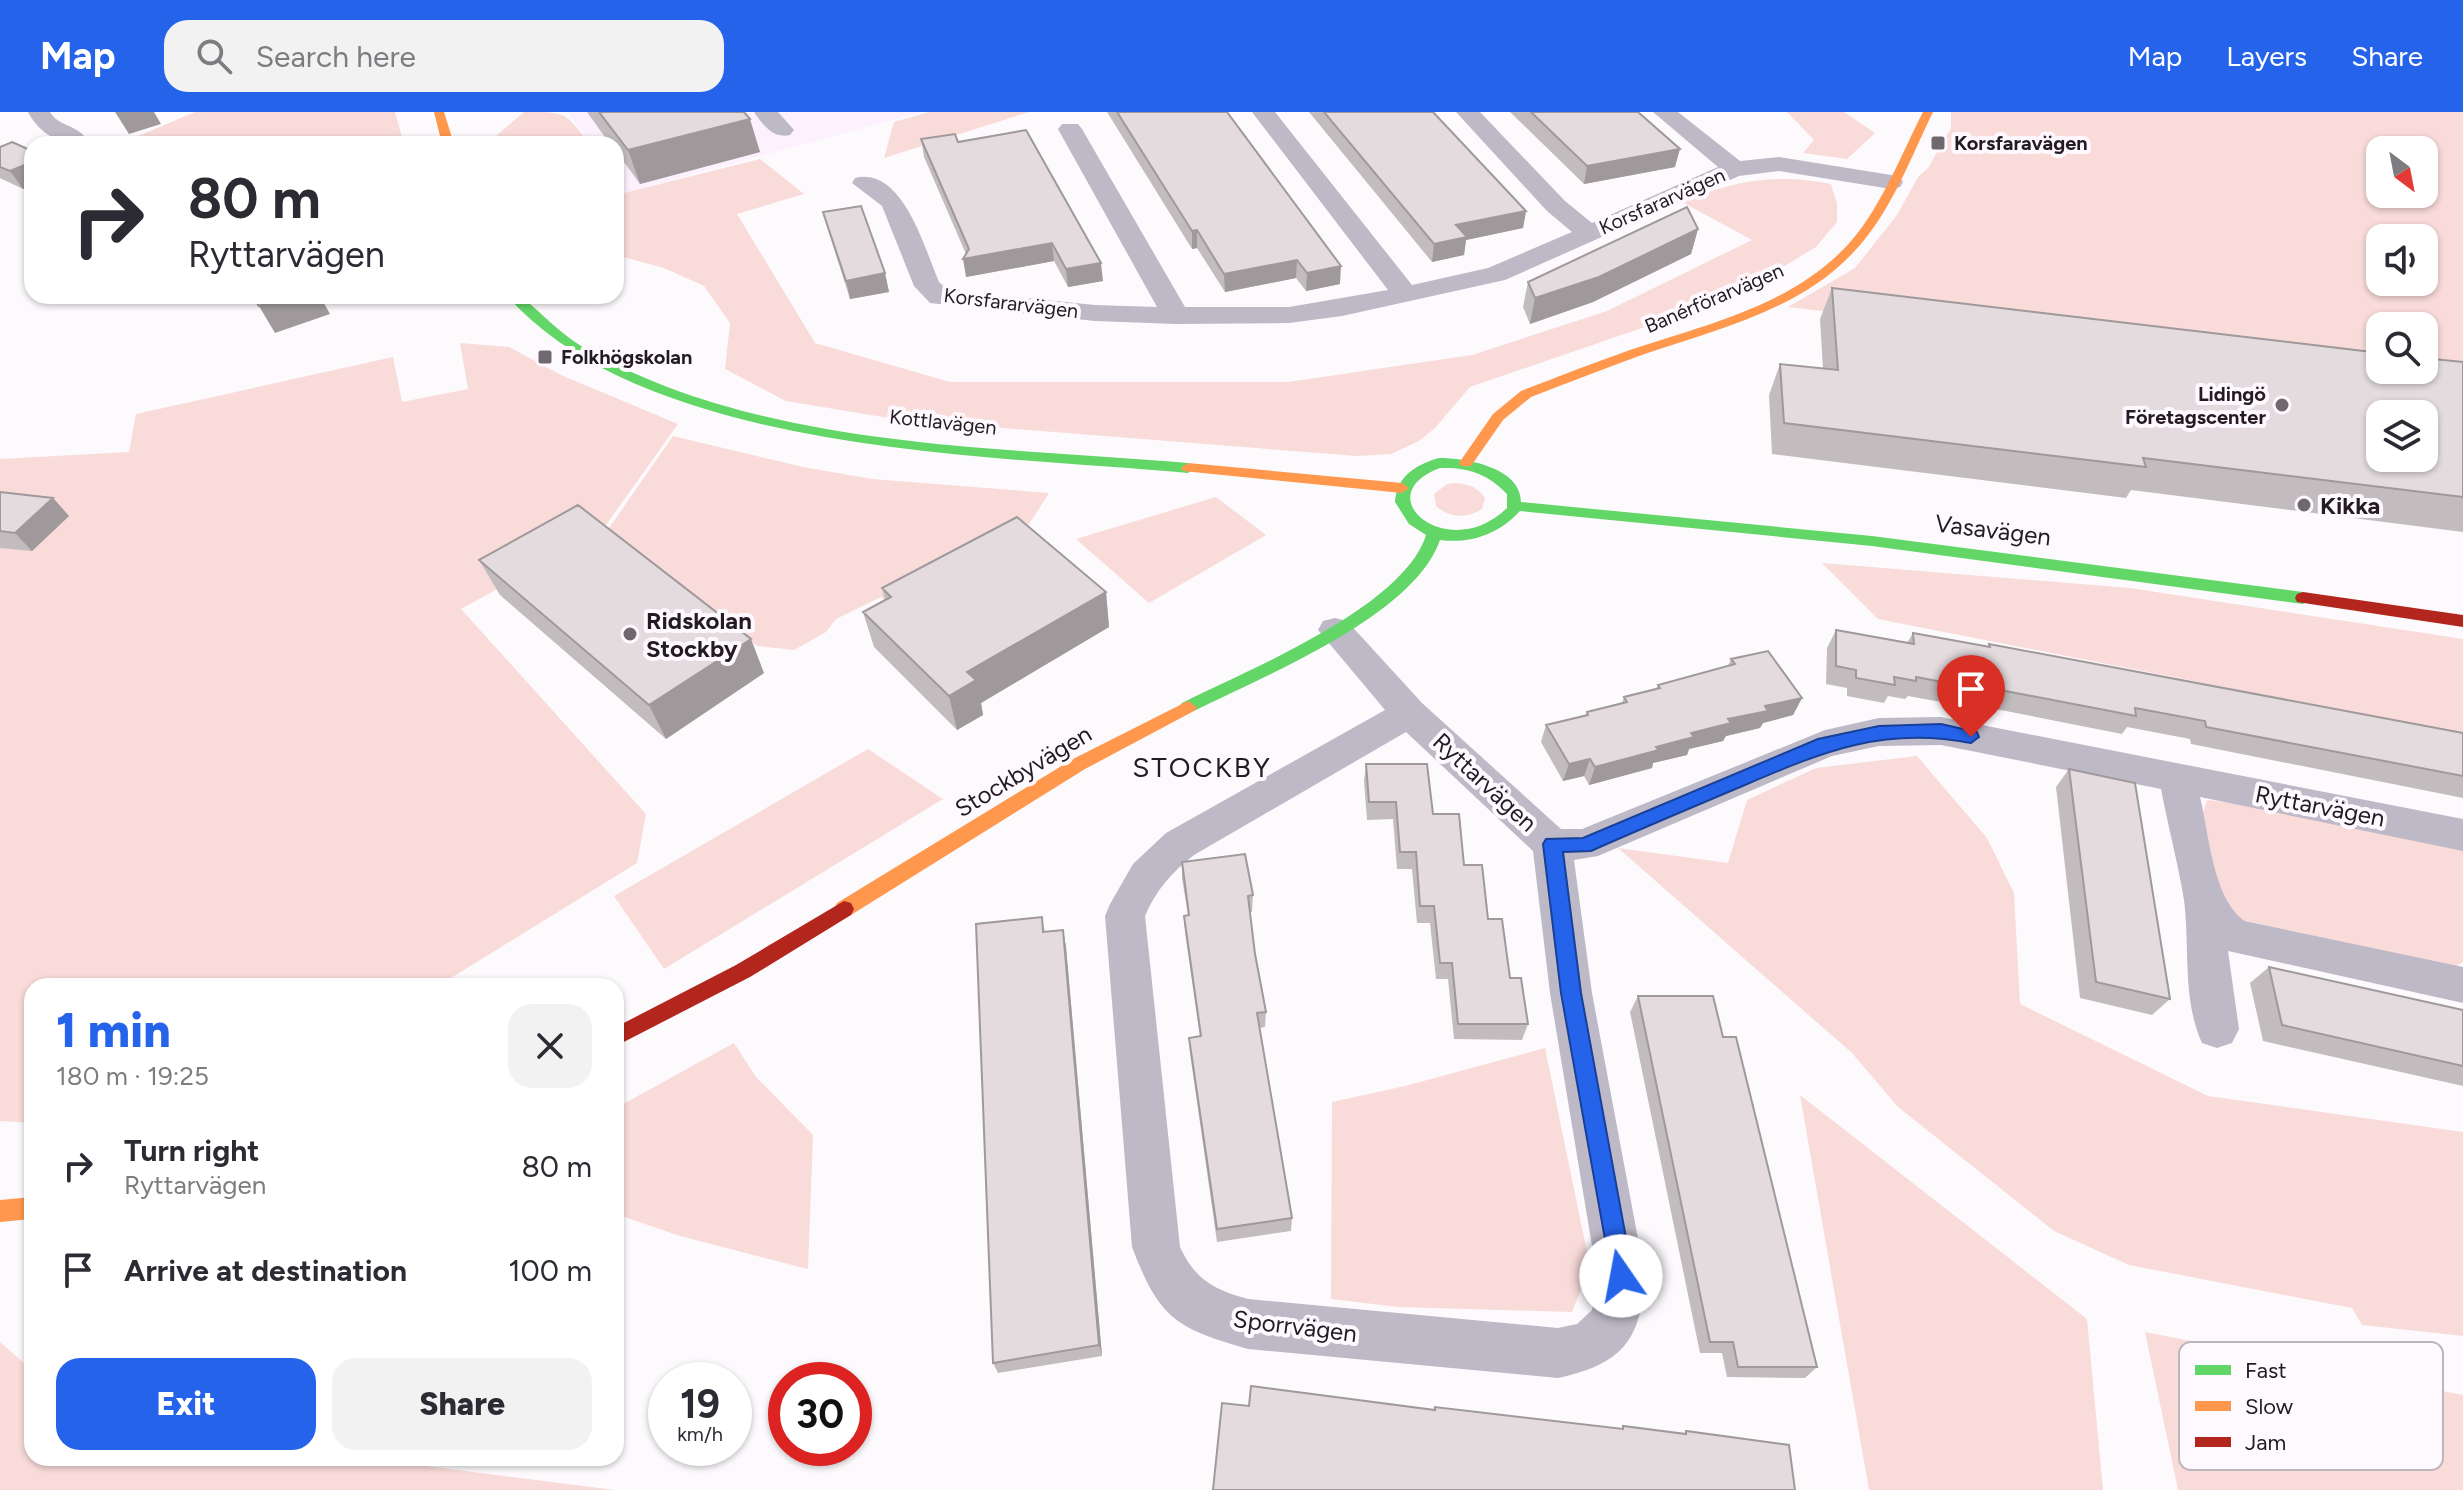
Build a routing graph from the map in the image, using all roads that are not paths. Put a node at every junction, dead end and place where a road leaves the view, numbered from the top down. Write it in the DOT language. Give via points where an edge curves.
graph roads {
  1 [pos="39,112"];
  2 [pos="439,112"];
  3 [pos="765,112"];
  4 [pos="1263,112"];
  5 [pos="1467,112"];
  6 [pos="1664,112"];
  7 [pos="1928,112"];
  8 [pos="1070,129"];
  9 [pos="782,130"];
  10 [pos="71,136"];
  11 [pos="446,136"];
  12 [pos="1735,169"];
  13 [pos="1891,182"];
  14 [pos="864,183"];
  15 [pos="1588,233"];
  16 [pos="1406,295"];
  17 [pos="522,304"];
  18 [pos="1176,316"];
  19 [pos="1466,463"];
  20 [pos="1402,488"];
  21 [pos="1515,506"];
  22 [pos="1435,531"];
  23 [pos="2463,621"];
  24 [pos="1335,630"];
  25 [pos="1409,713"];
  26 [pos="2177,777"];
  27 [pos="2463,835"];
  28 [pos="1552,844"];
  29 [pos="2204,901"];
  30 [pos="2463,985"];
  31 [pos="2217,1029"];
  32 [pos="624,1033"];
  33 [pos="24,1209"];
  34 [pos="0,1211"];
  1 -- 10 [label="street" via="45,124"];
  2 -- 11 [label="street"];
  3 -- 9 [label="street"];
  4 -- 16 [label="street"];
  5 -- 15 [label="street, Korsfararvägen"];
  6 -- 12 [label="street, Korsfararvägen"];
  7 -- 13 [label="street, Banérförarvägen"];
  8 -- 18 [label="street"];
  12 -- 13 [label="street, Korsfararvägen" via="1779,164"];
  12 -- 15 [label="street, Korsfararvägen"];
  13 -- 19 [label="street, Banérförarvägen" via="1847,253 1817,277 1702,331 1526,394 1487,427"];
  14 -- 18 [label="street, Korsfararvägen" via="893,202 927,286 940,297"];
  15 -- 16 [label="street, Korsfararvägen" via="1496,274"];
  16 -- 18 [label="street, Korsfararvägen" via="1289,315"];
  17 -- 20 [label="street, Kottlavägen" via="591,359 695,402 795,427"];
  19 -- 20 [label="street" via="1426,467"];
  19 -- 21 [label="street" via="1501,478 1512,491"];
  20 -- 22 [label="street" via="1408,514"];
  21 -- 22 [label="street" via="1507,522 1489,533"];
  21 -- 23 [label="street, Vasavägen" via="1899,542"];
  22 -- 24 [label="street, Stockbyvägen" via="1434,543 1409,578"];
  24 -- 25 [label="street, Ryttarvägen"];
  24 -- 32 [label="street, Stockbyvägen" via="1079,764 743,971"];
  25 -- 28 [label="street, Ryttarvägen"];
  25 -- 28 [label="street, Sporrvägen" via="1180,844 1140,881 1125,916 1156,1247 1168,1280 1182,1298 1248,1324 1558,1353 1584,1349 1608,1335 1619,1312 1621,1276 1571,993"];
  26 -- 27 [label="street, Ryttarvägen"];
  26 -- 28 [label="street, Ryttarvägen" via="1941,731 1879,732 1825,744 1584,845"];
  26 -- 29 [label="street"];
  29 -- 30 [label="street" via="2220,926 2235,936"];
  29 -- 31 [label="street"];
  33 -- 34 [label="street"];
}
